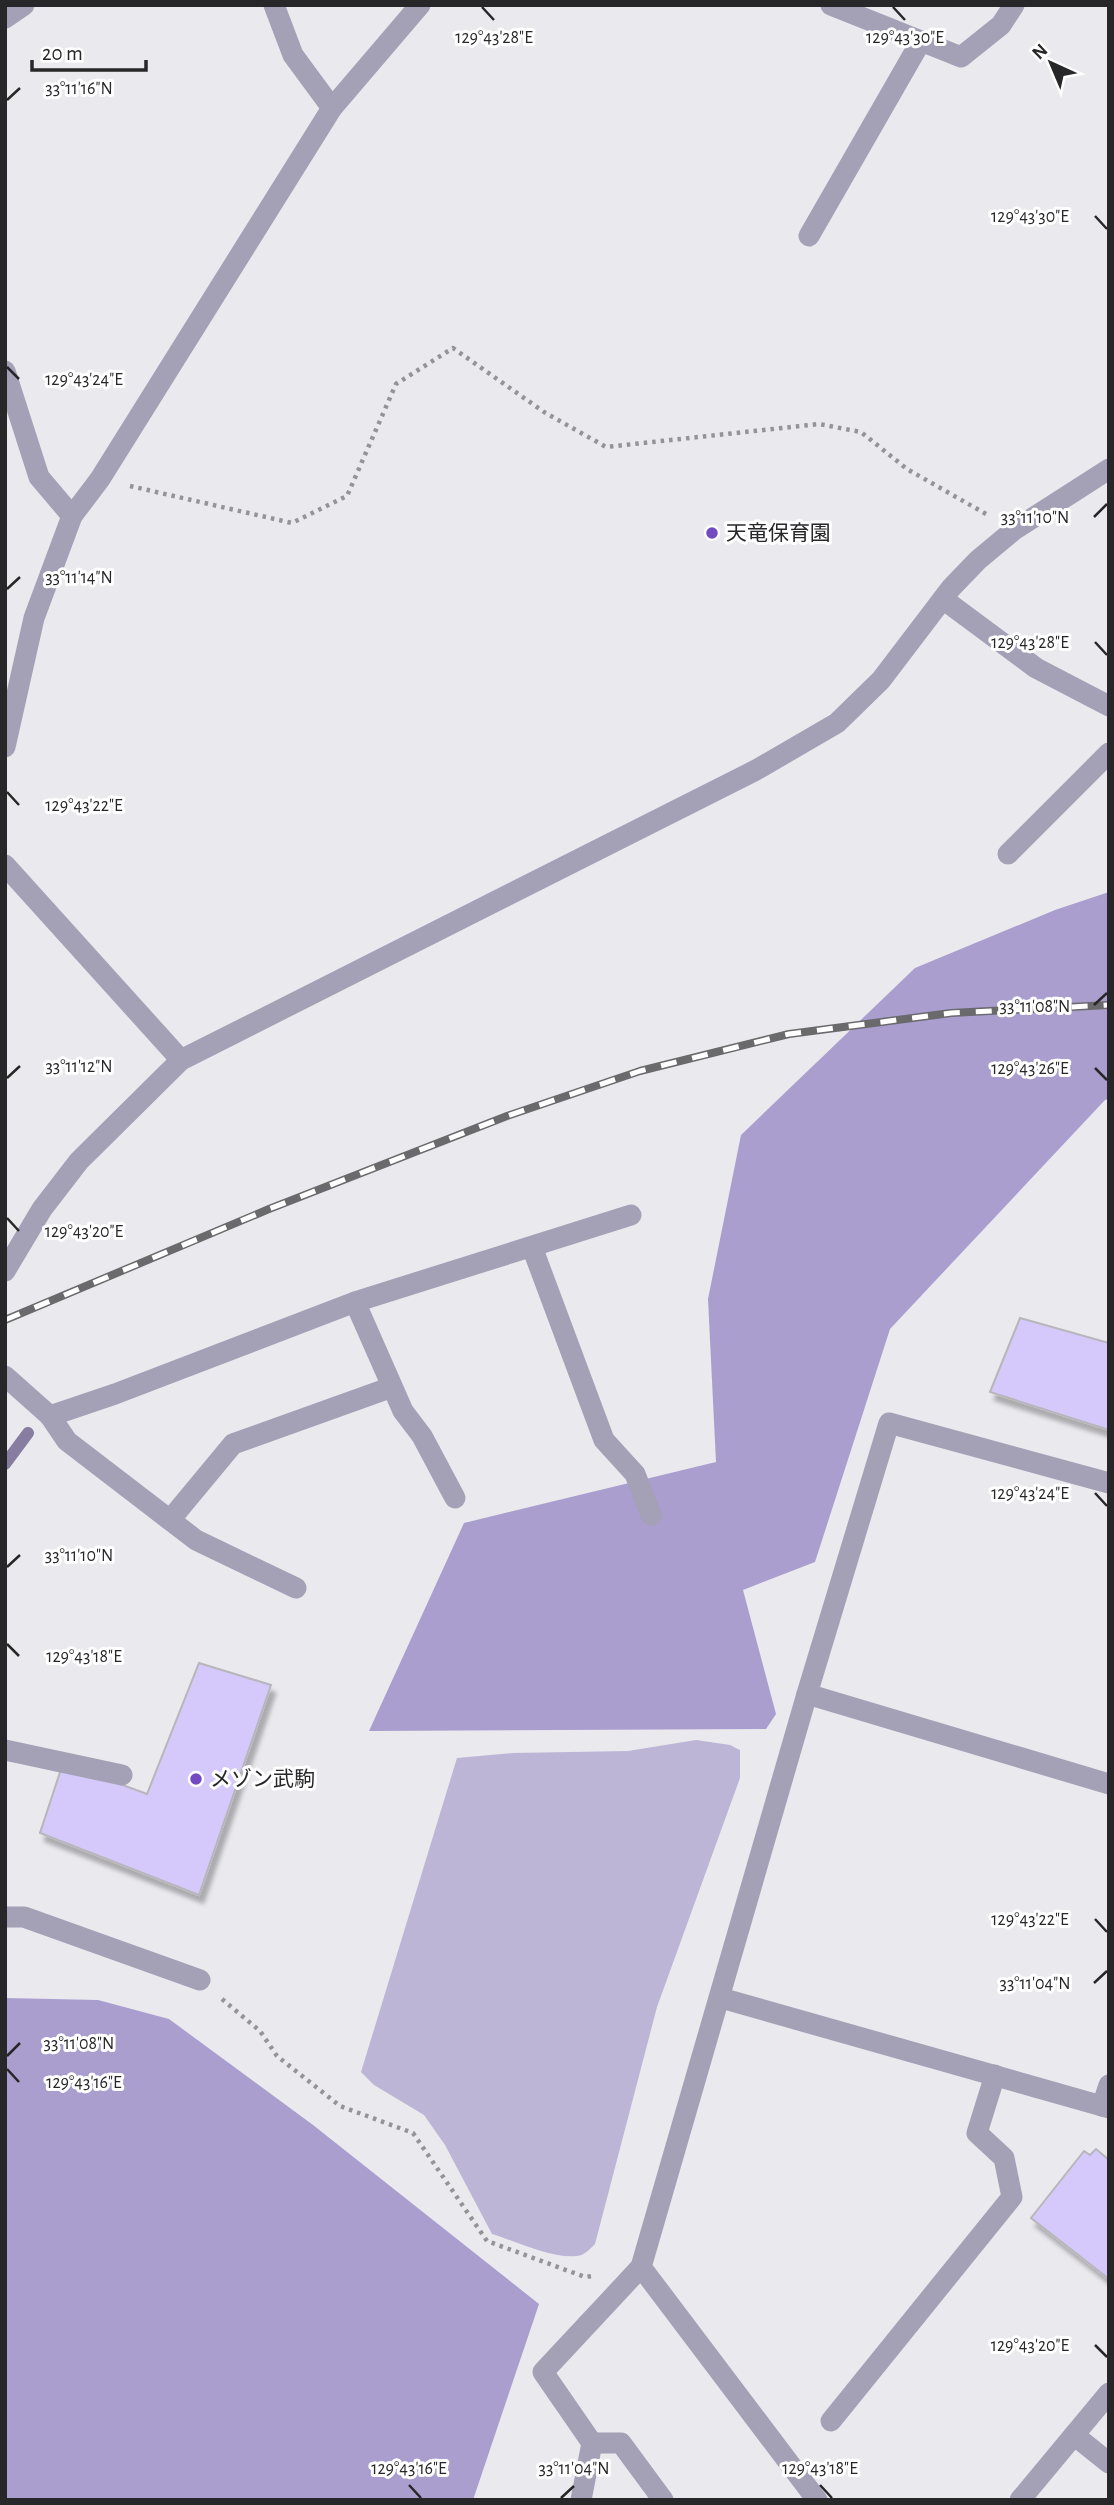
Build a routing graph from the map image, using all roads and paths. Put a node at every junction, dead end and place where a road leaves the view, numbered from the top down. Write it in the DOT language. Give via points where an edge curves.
graph roads {
  1 [pos="24,5"];
  2 [pos="274,5"];
  3 [pos="420,5"];
  4 [pos="831,5"];
  5 [pos="1014,5"];
  6 [pos="5,18"];
  7 [pos="921,41"];
  8 [pos="332,108"];
  9 [pos="810,236"];
  10 [pos="5,371"];
  11 [pos="1109,469"];
  12 [pos="100,479"];
  13 [pos="72,516"];
  14 [pos="1014,530"];
  15 [pos="943,599"];
  16 [pos="1109,706"];
  17 [pos="5,747"];
  18 [pos="1109,753"];
  19 [pos="1009,854"];
  20 [pos="5,865"];
  21 [pos="181,1060"];
  22 [pos="631,1215"];
  23 [pos="532,1247"];
  24 [pos="5,1271"];
  25 [pos="355,1302"];
  26 [pos="5,1376"];
  27 [pos="392,1387"];
  28 [pos="50,1416"];
  29 [pos="1109,1483"];
  30 [pos="456,1498"];
  31 [pos="651,1516"];
  32 [pos="170,1520"];
  33 [pos="296,1588"];
  34 [pos="807,1694"];
  35 [pos="5,1750"];
  36 [pos="122,1775"];
  37 [pos="1109,1784"];
  38 [pos="5,1917"];
  39 [pos="200,1980"];
  40 [pos="721,1998"];
  41 [pos="995,2075"];
  42 [pos="1109,2085"];
  43 [pos="1106,2107"];
  44 [pos="641,2267"];
  45 [pos="1109,2393"];
  46 [pos="831,2421"];
  47 [pos="1074,2435"];
  48 [pos="592,2443"];
  49 [pos="1109,2463"];
  50 [pos="580,2500"];
  51 [pos="663,2500"];
  52 [pos="817,2500"];
  53 [pos="1020,2500"];
  1 -- 6 [label="street"];
  2 -- 8 [label="street" via="293,55"];
  3 -- 8 [label="street"];
  4 -- 7 [label="street"];
  5 -- 7 [label="street" via="1001,25 961,57"];
  7 -- 9 [label="street"];
  8 -- 12 [label="street"];
  10 -- 13 [label="street" via="39,477"];
  11 -- 14 [label="street"];
  12 -- 13 [label="street"];
  12 -- 14 [label="path" via="292,523 347,496 396,384 453,348 544,412 606,447 819,424 861,432 907,469"];
  13 -- 17 [label="street" via="34,618"];
  14 -- 15 [label="street" via="978,560"];
  15 -- 16 [label="street" via="1037,668"];
  15 -- 21 [label="street" via="881,680 837,723 719,789"];
  18 -- 19 [label="street"];
  20 -- 21 [label="street"];
  21 -- 24 [label="street" via="79,1161 42,1209"];
  22 -- 23 [label="street"];
  23 -- 25 [label="street"];
  23 -- 31 [label="street" via="604,1440 635,1474"];
  25 -- 27 [label="street"];
  25 -- 28 [label="street"];
  26 -- 28 [label="street"];
  27 -- 30 [label="street"];
  27 -- 32 [label="street" via="233,1444"];
  28 -- 32 [label="street" via="67,1441"];
  29 -- 34 [label="street" via="889,1423"];
  32 -- 33 [label="street" via="196,1540"];
  34 -- 37 [label="street"];
  34 -- 40 [label="street"];
  35 -- 36 [label="street"];
  38 -- 39 [label="street" via="24,1917"];
  39 -- 44 [label="path" via="260,2031 277,2056 340,2106 413,2133 488,2241 585,2277"];
  40 -- 41 [label="street"];
  40 -- 44 [label="street"];
  41 -- 43 [label="street"];
  41 -- 46 [label="street" via="977,2133 1004,2158 1012,2197"];
  42 -- 43 [label="street"];
  44 -- 48 [label="street" via="543,2372"];
  44 -- 52 [label="street"];
  45 -- 47 [label="street"];
  47 -- 49 [label="street"];
  47 -- 53 [label="street"];
  48 -- 50 [label="street"];
  48 -- 51 [label="street" via="621,2443"];
}
